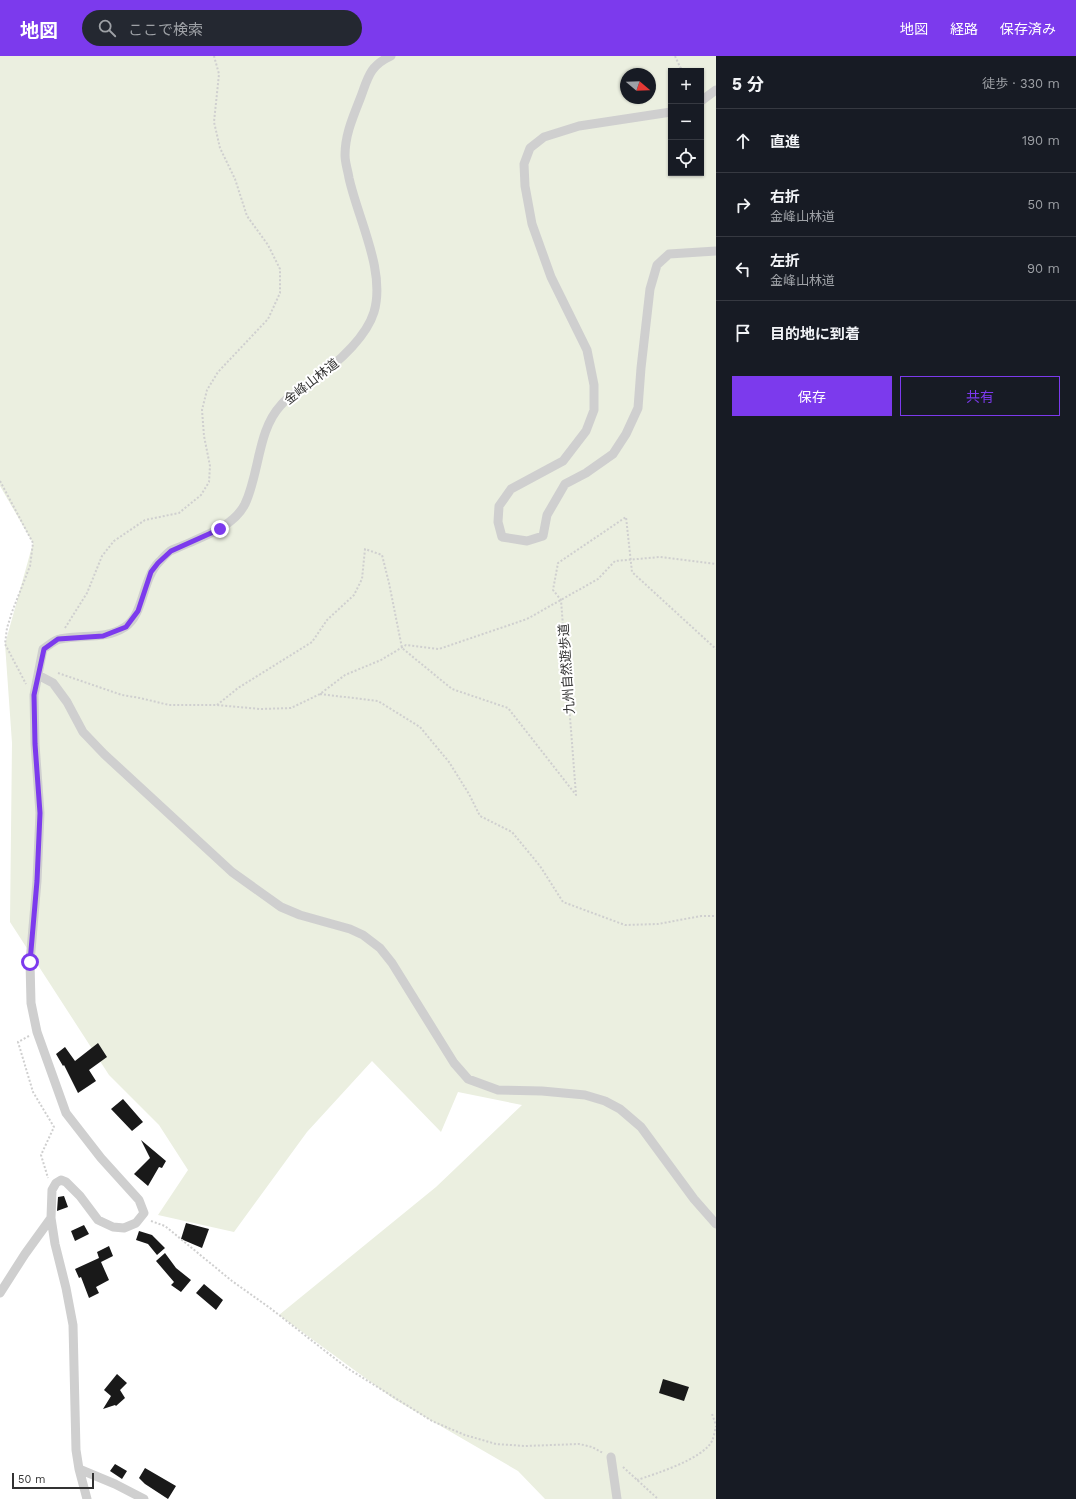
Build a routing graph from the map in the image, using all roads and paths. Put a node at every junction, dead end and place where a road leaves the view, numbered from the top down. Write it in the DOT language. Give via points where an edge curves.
graph roads {
  1 [pos="214,56"];
  2 [pos="391,56"];
  3 [pos="675,56"];
  4 [pos="681,68"];
  5 [pos="716,90"];
  6 [pos="704,99"];
  7 [pos="668,112"];
  8 [pos="716,252"];
  9 [pos="0,481"];
  10 [pos="630,559"];
  11 [pos="716,564"];
  12 [pos="561,600"];
  13 [pos="58,639"];
  14 [pos="716,648"];
  15 [pos="39,671"];
  16 [pos="320,694"];
  17 [pos="34,695"];
  18 [pos="217,705"];
  19 [pos="716,916"];
  20 [pos="37,1032"];
  21 [pos="52,1190"];
  22 [pos="144,1213"];
  23 [pos="52,1218"];
  24 [pos="716,1224"];
  25 [pos="0,1293"];
  26 [pos="712,1414"];
  27 [pos="716,1425"];
  28 [pos="611,1456"];
  29 [pos="79,1469"];
  30 [pos="637,1480"];
  31 [pos="87,1499"];
  32 [pos="144,1499"];
  33 [pos="616,1499"];
  34 [pos="658,1499"];
  1 -- 13 [label="path" via="219,74 214,122 220,148 235,179 247,216 268,245 280,269 280,293 268,319 218,372 207,390 202,410 210,466 209,482 201,495 179,512 145,520 114,541 102,556 87,593"];
  2 -- 13 [label="street, 金峰山林道" via="378,62 368,77 346,137 345,157 376,273 378,292 374,313 362,335 324,373 282,403 271,417 245,504 238,514 220,529 171,551 151,572 138,611 126,627 103,636"];
  3 -- 4 [label="path"];
  5 -- 6 [label="street"];
  7 -- 8 [label="street" via="579,126 544,137 530,148 524,164 532,224 551,277 587,350 594,385 594,410 586,431 563,461 511,489 499,506 498,522 502,537 527,541 543,536 547,515 565,484 613,454 626,434 638,408 640,368 650,289 657,265 669,254"];
  9 -- 17 [label="path" via="33,543 30,566 12,612 5,644"];
  10 -- 11 [label="path" via="660,557"];
  10 -- 12 [label="path" via="615,561 598,579"];
  10 -- 12 [label="path, 九州自然遊歩道" via="626,517 558,563 553,590"];
  10 -- 14 [label="path, 九州自然遊歩道" via="632,572"];
  12 -- 16 [label="path" via="527,619 439,650 406,645 381,660 345,675"];
  12 -- 18 [label="path, 九州自然遊歩道" via="576,795 508,708 452,689 402,648 382,555 365,549 362,579 354,595 327,620 312,642 238,688"];
  13 -- 15 [label="street" via="44,649"];
  15 -- 17 [label="street"];
  15 -- 18 [label="path" via="122,695 169,705"];
  15 -- 24 [label="street" via="54,683 82,732 232,872 281,907 300,915 350,928 380,948 454,1063 468,1079 498,1090 585,1095 620,1109 641,1127"];
  16 -- 18 [label="path" via="290,708 260,709"];
  16 -- 19 [label="path" via="378,701 420,727 449,762 480,816 512,832 540,866 563,902 625,925 658,924 701,916"];
  17 -- 20 [label="street" via="40,813 30,962 31,1003"];
  20 -- 21 [label="path" via="18,1042 33,1092 54,1127 41,1155"];
  20 -- 22 [label="street" via="66,1113 138,1200"];
  21 -- 22 [label="street" via="61,1180 66,1182 98,1220 113,1227 124,1228 136,1223"];
  21 -- 23 [label="street"];
  22 -- 28 [label="path" via="145,1219 165,1226 232,1281 347,1368 432,1421 465,1436 496,1444 579,1444"];
  23 -- 25 [label="street" via="24,1254"];
  23 -- 29 [label="street" via="55,1244 73,1325 76,1450"];
  26 -- 27 [label="path"];
  27 -- 30 [label="path" via="712,1442 700,1454"];
  28 -- 30 [label="path"];
  28 -- 33 [label="street"];
  29 -- 31 [label="street"];
  29 -- 32 [label="street"];
  30 -- 34 [label="path"];
}
